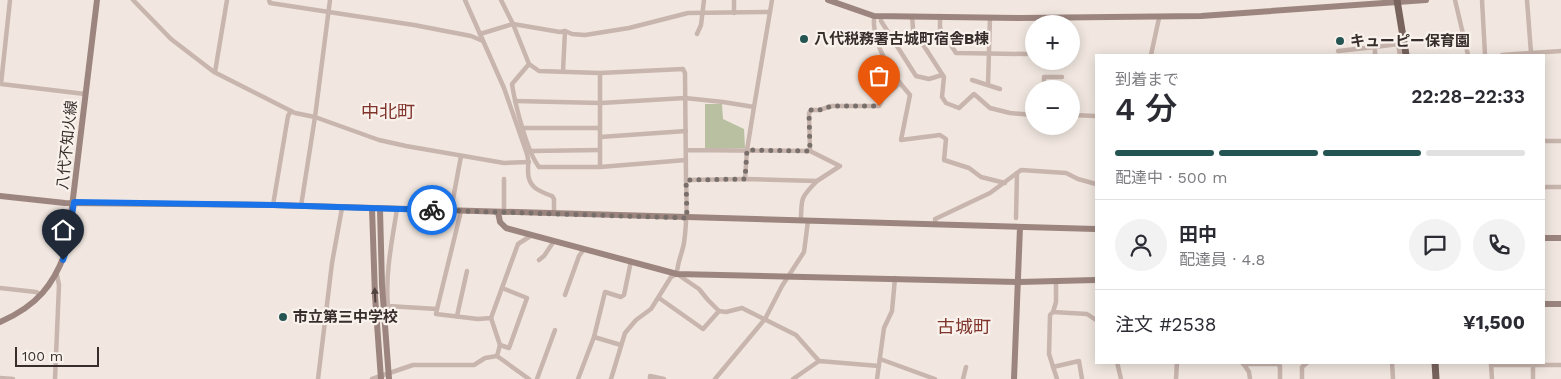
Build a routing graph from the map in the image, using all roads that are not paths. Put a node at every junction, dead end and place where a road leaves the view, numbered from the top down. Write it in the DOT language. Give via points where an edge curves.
graph roads {
  1 [pos="10,0"];
  2 [pos="97,0"];
  3 [pos="133,0"];
  4 [pos="227,0"];
  5 [pos="269,0"];
  6 [pos="330,0"];
  7 [pos="465,0"];
  8 [pos="501,0"];
  9 [pos="704,0"];
  10 [pos="734,0"];
  11 [pos="772,0"];
  12 [pos="828,0"];
  13 [pos="1426,0"];
  14 [pos="1455,0"];
  15 [pos="1482,0"];
  16 [pos="1527,0"];
  17 [pos="1397,1"];
  18 [pos="328,12"];
  19 [pos="770,12"];
  20 [pos="703,13"];
  21 [pos="734,13"];
  22 [pos="877,16"];
  23 [pos="912,16"];
  24 [pos="940,16"];
  25 [pos="990,17"];
  26 [pos="1159,18"];
  27 [pos="513,24"];
  28 [pos="566,31"];
  29 [pos="480,34"];
  30 [pos="698,34"];
  31 [pos="483,41"];
  32 [pos="1375,47"];
  33 [pos="1561,51"];
  34 [pos="1338,52"];
  35 [pos="990,53"];
  36 [pos="1531,53"];
  37 [pos="1025,54"];
  38 [pos="1150,54"];
  39 [pos="1375,54"];
  40 [pos="1400,54"];
  41 [pos="1406,54"];
  42 [pos="1468,54"];
  43 [pos="1485,54"];
  44 [pos="1516,54"];
  45 [pos="529,64"];
  46 [pos="563,71"];
  47 [pos="215,72"];
  48 [pos="600,73"];
  49 [pos="942,75"];
  50 [pos="1062,77"];
  51 [pos="972,80"];
  52 [pos="1044,80"];
  53 [pos="900,83"];
  54 [pos="988,85"];
  55 [pos="1000,88"];
  56 [pos="85,94"];
  57 [pos="685,98"];
  58 [pos="514,101"];
  59 [pos="601,103"];
  60 [pos="754,107"];
  61 [pos="291,111"];
  62 [pos="1025,114"];
  63 [pos="1080,116"];
  64 [pos="1095,116"];
  65 [pos="315,117"];
  66 [pos="523,128"];
  67 [pos="600,128"];
  68 [pos="686,131"];
  69 [pos="600,137"];
  70 [pos="1545,141"];
  71 [pos="1561,141"];
  72 [pos="530,150"];
  73 [pos="600,150"];
  74 [pos="686,150"];
  75 [pos="747,150"];
  76 [pos="810,151"];
  77 [pos="461,156"];
  78 [pos="686,160"];
  79 [pos="529,162"];
  80 [pos="600,167"];
  81 [pos="1017,173"];
  82 [pos="504,179"];
  83 [pos="745,179"];
  84 [pos="686,180"];
  85 [pos="817,181"];
  86 [pos="1005,183"];
  87 [pos="1095,184"];
  88 [pos="1545,187"];
  89 [pos="1561,187"];
  90 [pos="0,196"];
  91 [pos="74,202"];
  92 [pos="273,205"];
  93 [pos="301,206"];
  94 [pos="342,208"];
  95 [pos="372,208"];
  96 [pos="380,209"];
  97 [pos="397,209"];
  98 [pos="451,210"];
  99 [pos="461,211"];
  100 [pos="501,212"];
  101 [pos="554,213"];
  102 [pos="687,218"];
  103 [pos="1016,218"];
  104 [pos="804,221"];
  105 [pos="936,225"];
  106 [pos="1020,227"];
  107 [pos="1095,229"];
  108 [pos="532,235"];
  109 [pos="1545,238"];
  110 [pos="1561,238"];
  111 [pos="554,241"];
  112 [pos="584,249"];
  113 [pos="539,260"];
  114 [pos="631,261"];
  115 [pos="467,272"];
  116 [pos="676,274"];
  117 [pos="56,275"];
  118 [pos="790,276"];
  119 [pos="895,278"];
  120 [pos="1095,280"];
  121 [pos="1056,281"];
  122 [pos="1019,282"];
  123 [pos="384,286"];
  124 [pos="0,288"];
  125 [pos="502,288"];
  126 [pos="42,295"];
  127 [pos="566,295"];
  128 [pos="659,298"];
  129 [pos="1545,304"];
  130 [pos="1561,304"];
  131 [pos="385,306"];
  132 [pos="437,310"];
  133 [pos="719,311"];
  134 [pos="1053,312"];
  135 [pos="457,316"];
  136 [pos="490,318"];
  137 [pos="1095,319"];
  138 [pos="765,320"];
  139 [pos="0,322"];
  140 [pos="555,330"];
  141 [pos="594,337"];
  142 [pos="500,345"];
  143 [pos="621,345"];
  144 [pos="497,356"];
  145 [pos="880,359"];
  146 [pos="819,361"];
  147 [pos="1117,364"];
  148 [pos="1177,364"];
  149 [pos="1244,364"];
  150 [pos="1278,364"];
  151 [pos="1306,364"];
  152 [pos="1392,364"];
  153 [pos="1435,364"];
  154 [pos="1491,364"];
  155 [pos="1533,364"];
  156 [pos="1561,365"];
  157 [pos="879,366"];
  158 [pos="966,367"];
  159 [pos="1053,367"];
  160 [pos="389,376"];
  161 [pos="0,378"];
  162 [pos="381,378"];
  163 [pos="13,379"];
  164 [pos="55,379"];
  165 [pos="318,379"];
  166 [pos="372,379"];
  167 [pos="529,379"];
  168 [pos="537,379"];
  169 [pos="578,379"];
  170 [pos="611,379"];
  171 [pos="650,379"];
  172 [pos="664,379"];
  173 [pos="715,379"];
  174 [pos="793,379"];
  175 [pos="877,379"];
  176 [pos="934,379"];
  177 [pos="963,379"];
  178 [pos="1014,379"];
  179 [pos="1056,379"];
  180 [pos="1082,379"];
  181 [pos="1120,379"];
  182 [pos="1176,379"];
  183 [pos="1250,379"];
  184 [pos="1280,379"];
  185 [pos="1302,379"];
  186 [pos="1393,379"];
  187 [pos="1436,379"];
  188 [pos="1492,379"];
  189 [pos="1532,379"];
  1 -- 56 [label="street" via="1,84"];
  2 -- 56 [label="street, 八代不知火線"];
  3 -- 47 [label="street" via="171,39"];
  4 -- 47 [label="street"];
  5 -- 18 [label="street" via="270,3"];
  6 -- 18 [label="street"];
  7 -- 29 [label="street"];
  8 -- 27 [label="street"];
  9 -- 20 [label="street"];
  10 -- 21 [label="street"];
  11 -- 19 [label="street"];
  12 -- 22 [label="street"];
  13 -- 17 [label="street"];
  14 -- 42 [label="street"];
  15 -- 43 [label="street"];
  16 -- 36 [label="street"];
  17 -- 26 [label="street"];
  17 -- 41 [label="main road"];
  18 -- 31 [label="street" via="414,25"];
  18 -- 65 [label="street"];
  19 -- 21 [label="street"];
  19 -- 60 [label="street"];
  20 -- 21 [label="street"];
  20 -- 28 [label="street" via="688,13 629,28 585,34"];
  20 -- 30 [label="street"];
  22 -- 23 [label="street"];
  22 -- 49 [label="street" via="916,76 929,79"];
  22 -- 53 [label="street" via="874,30 878,47"];
  23 -- 24 [label="street"];
  23 -- 49 [label="street" via="912,29"];
  24 -- 25 [label="street"];
  24 -- 35 [label="street" via="940,28 956,53"];
  25 -- 26 [label="street"];
  25 -- 35 [label="street"];
  26 -- 38 [label="street"];
  27 -- 28 [label="street"];
  27 -- 29 [label="street"];
  27 -- 45 [label="street"];
  28 -- 46 [label="street"];
  29 -- 31 [label="street"];
  31 -- 79 [label="street" via="504,88"];
  32 -- 34 [label="street"];
  32 -- 39 [label="street"];
  32 -- 40 [label="street" via="1398,44"];
  33 -- 36 [label="street"];
  35 -- 37 [label="street"];
  35 -- 54 [label="street"];
  36 -- 44 [label="street"];
  45 -- 46 [label="street" via="538,71"];
  45 -- 58 [label="street" via="512,84"];
  46 -- 48 [label="street"];
  47 -- 61 [label="street"];
  48 -- 57 [label="street" via="683,69"];
  48 -- 59 [label="street"];
  49 -- 62 [label="street" via="942,97 946,103 959,108 974,94 990,108"];
  50 -- 52 [label="street" via="1044,76"];
  51 -- 54 [label="street"];
  53 -- 76 [label="street" via="879,106 832,106 811,110"];
  53 -- 86 [label="street" via="910,95 901,140 940,135 946,139 944,160 969,168 981,177"];
  54 -- 55 [label="street"];
  56 -- 91 [label="street, 八代不知火線"];
  57 -- 59 [label="street"];
  57 -- 60 [label="street"];
  57 -- 68 [label="street"];
  58 -- 59 [label="street"];
  58 -- 66 [label="street"];
  59 -- 67 [label="street"];
  60 -- 75 [label="street"];
  61 -- 65 [label="street"];
  61 -- 92 [label="street"];
  63 -- 64 [label="street"];
  65 -- 77 [label="street" via="379,140"];
  65 -- 93 [label="street"];
  66 -- 67 [label="street"];
  66 -- 72 [label="street"];
  67 -- 69 [label="street"];
  68 -- 69 [label="street"];
  68 -- 74 [label="street"];
  69 -- 73 [label="street"];
  70 -- 71 [label="street"];
  72 -- 73 [label="street"];
  72 -- 80 [label="street" via="539,167"];
  73 -- 80 [label="street"];
  74 -- 75 [label="street"];
  74 -- 78 [label="street"];
  75 -- 76 [label="street"];
  75 -- 83 [label="street"];
  76 -- 85 [label="street" via="840,166"];
  77 -- 79 [label="street" via="511,164"];
  77 -- 98 [label="street"];
  78 -- 80 [label="street"];
  78 -- 84 [label="street"];
  79 -- 101 [label="street" via="529,182 536,190 552,196"];
  81 -- 86 [label="street"];
  81 -- 87 [label="street" via="1021,170 1066,173"];
  81 -- 103 [label="street"];
  82 -- 100 [label="street"];
  83 -- 84 [label="street"];
  83 -- 85 [label="street"];
  84 -- 102 [label="street"];
  85 -- 104 [label="street" via="801,201"];
  86 -- 105 [label="street" via="935,219"];
  88 -- 89 [label="street"];
  90 -- 91 [label="street"];
  91 -- 92 [label="street"];
  91 -- 117 [label="street, 八代不知火線" via="67,248"];
  92 -- 93 [label="street"];
  93 -- 94 [label="street"];
  94 -- 95 [label="street"];
  94 -- 165 [label="street"];
  95 -- 96 [label="street"];
  162 -- 95 [label="street, one-way"];
  96 -- 97 [label="street"];
  96 -- 123 [label="street"];
  97 -- 98 [label="street"];
  97 -- 123 [label="street"];
  98 -- 99 [label="street"];
  99 -- 100 [label="street"];
  99 -- 132 [label="street"];
  100 -- 101 [label="street"];
  100 -- 108 [label="street" via="500,222 504,227"];
  101 -- 102 [label="street"];
  102 -- 104 [label="street"];
  102 -- 116 [label="street"];
  104 -- 105 [label="street"];
  104 -- 118 [label="street" via="804,252"];
  105 -- 106 [label="street"];
  106 -- 107 [label="street"];
  106 -- 122 [label="street"];
  108 -- 111 [label="street"];
  108 -- 125 [label="street" via="518,244"];
  109 -- 110 [label="street"];
  111 -- 112 [label="street"];
  111 -- 113 [label="street"];
  112 -- 114 [label="street"];
  112 -- 127 [label="street"];
  114 -- 116 [label="street"];
  114 -- 141 [label="street" via="624,295 605,292"];
  115 -- 135 [label="street"];
  116 -- 118 [label="street"];
  116 -- 128 [label="street"];
  116 -- 133 [label="street" via="699,289"];
  117 -- 126 [label="street, 八代不知火線"];
  117 -- 164 [label="street" via="59,285"];
  118 -- 119 [label="street"];
  118 -- 138 [label="street"];
  119 -- 122 [label="street"];
  119 -- 145 [label="street" via="892,311 884,328"];
  120 -- 121 [label="street"];
  121 -- 122 [label="street"];
  121 -- 134 [label="street"];
  122 -- 178 [label="street"];
  123 -- 131 [label="street"];
  124 -- 126 [label="street"];
  125 -- 136 [label="street"];
  125 -- 142 [label="street" via="527,298 509,348"];
  126 -- 139 [label="street, 八代不知火線" via="23,311"];
  128 -- 133 [label="street" via="703,329"];
  128 -- 143 [label="street" via="625,333"];
  129 -- 130 [label="street"];
  131 -- 132 [label="street"];
  131 -- 160 [label="street"];
  132 -- 135 [label="street" via="436,314"];
  133 -- 138 [label="street" via="742,308"];
  134 -- 137 [label="street" via="1087,314"];
  134 -- 159 [label="street" via="1049,335"];
  135 -- 136 [label="street"];
  136 -- 142 [label="street"];
  138 -- 146 [label="street" via="796,335"];
  138 -- 173 [label="street"];
  140 -- 168 [label="street"];
  141 -- 143 [label="street"];
  141 -- 169 [label="street"];
  142 -- 144 [label="street"];
  143 -- 170 [label="street"];
  144 -- 160 [label="street" via="485,358 474,365 414,365"];
  144 -- 167 [label="street"];
  145 -- 157 [label="street"];
  145 -- 176 [label="street"];
  146 -- 157 [label="street"];
  146 -- 174 [label="street"];
  147 -- 181 [label="street"];
  148 -- 182 [label="street"];
  149 -- 183 [label="street"];
  150 -- 184 [label="street"];
  151 -- 185 [label="street" via="1302,367"];
  152 -- 186 [label="street"];
  153 -- 187 [label="main road"];
  154 -- 155 [label="street"];
  154 -- 188 [label="street"];
  155 -- 156 [label="street"];
  155 -- 189 [label="street"];
  157 -- 175 [label="street"];
  158 -- 177 [label="street"];
  159 -- 179 [label="street"];
  159 -- 180 [label="street" via="1079,361"];
  160 -- 162 [label="street"];
  161 -- 163 [label="street"];
  162 -- 166 [label="street"];
  171 -- 172 [label="street" via="650,376"];
}
